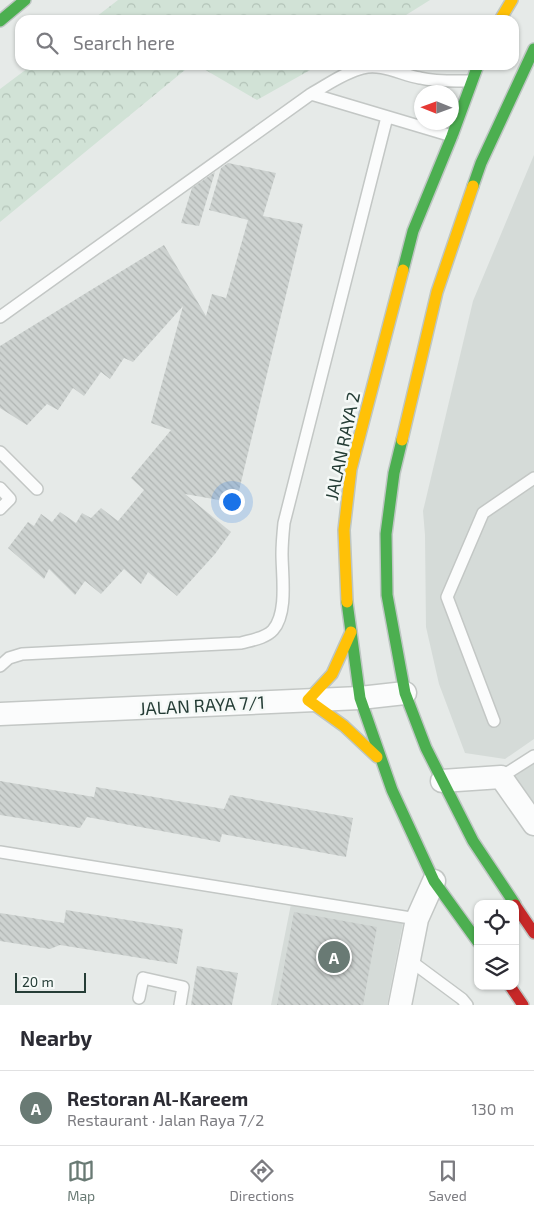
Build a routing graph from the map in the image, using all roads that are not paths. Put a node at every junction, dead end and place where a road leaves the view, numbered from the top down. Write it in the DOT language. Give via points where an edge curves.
graph roads {
  1 [pos="25,0"];
  2 [pos="512,0"];
  3 [pos="503,15"];
  4 [pos="0,21"];
  5 [pos="534,49"];
  6 [pos="357,70"];
  7 [pos="390,70"];
  8 [pos="476,70"];
  9 [pos="472,81"];
  10 [pos="311,94"];
  11 [pos="387,117"];
  12 [pos="452,136"];
  13 [pos="0,317"];
  14 [pos="0,452"];
  15 [pos="534,478"];
  16 [pos="0,488"];
  17 [pos="37,489"];
  18 [pos="0,509"];
  19 [pos="351,631"];
  20 [pos="0,666"];
  21 [pos="405,693"];
  22 [pos="360,698"];
  23 [pos="308,700"];
  24 [pos="0,714"];
  25 [pos="494,721"];
  26 [pos="534,756"];
  27 [pos="383,764"];
  28 [pos="501,777"];
  29 [pos="442,781"];
  30 [pos="534,824"];
  31 [pos="0,852"];
  32 [pos="434,881"];
  33 [pos="512,900"];
  34 [pos="519,910"];
  35 [pos="417,919"];
  36 [pos="534,933"];
  37 [pos="474,936"];
  38 [pos="408,959"];
  39 [pos="513,990"];
  40 [pos="139,998"];
  41 [pos="463,1003"];
  42 [pos="180,1005"];
  43 [pos="400,1005"];
  44 [pos="523,1005"];
  1 -- 4 [label="main road"];
  2 -- 3 [label="main road"];
  5 -- 21 [label="main road" via="481,163 437,292 394,473 386,534 387,595"];
  6 -- 10 [label="lane"];
  7 -- 9 [label="lane" via="422,79"];
  8 -- 9 [label="main road, JALAN RAYA 2"];
  9 -- 12 [label="main road, JALAN RAYA 2"];
  10 -- 11 [label="lane"];
  10 -- 13 [label="lane"];
  11 -- 12 [label="lane"];
  11 -- 20 [label="lane" via="284,523 282,599 280,617 273,630 258,639 241,643 22,654 9,658"];
  12 -- 19 [label="main road, JALAN RAYA 2" via="413,231 351,469 344,530"];
  14 -- 17 [label="lane"];
  15 -- 25 [label="lane" via="483,513 447,597"];
  16 -- 18 [label="lane" via="10,499"];
  19 -- 22 [label="main road, JALAN RAYA 2"];
  19 -- 23 [label="main road" via="332,674"];
  21 -- 22 [label="street, JALAN RAYA 7/1"];
  21 -- 29 [label="main road"];
  22 -- 23 [label="street, JALAN RAYA 7/1"];
  22 -- 27 [label="main road, JALAN RAYA 2"];
  23 -- 24 [label="street, JALAN RAYA 7/1"];
  23 -- 27 [label="main road" via="360,738"];
  26 -- 28 [label="lane"];
  27 -- 32 [label="main road, JALAN RAYA 2"];
  28 -- 29 [label="street"];
  28 -- 30 [label="street"];
  29 -- 33 [label="main road" via="473,841"];
  31 -- 35 [label="lane"];
  32 -- 35 [label="street"];
  32 -- 37 [label="main road, JALAN RAYA 2"];
  34 -- 36 [label="main road"];
  35 -- 38 [label="street"];
  38 -- 41 [label="lane"];
  38 -- 43 [label="street"];
  39 -- 44 [label="main road"];
  40 -- 42 [label="lane" via="143,978 183,987"];
}
